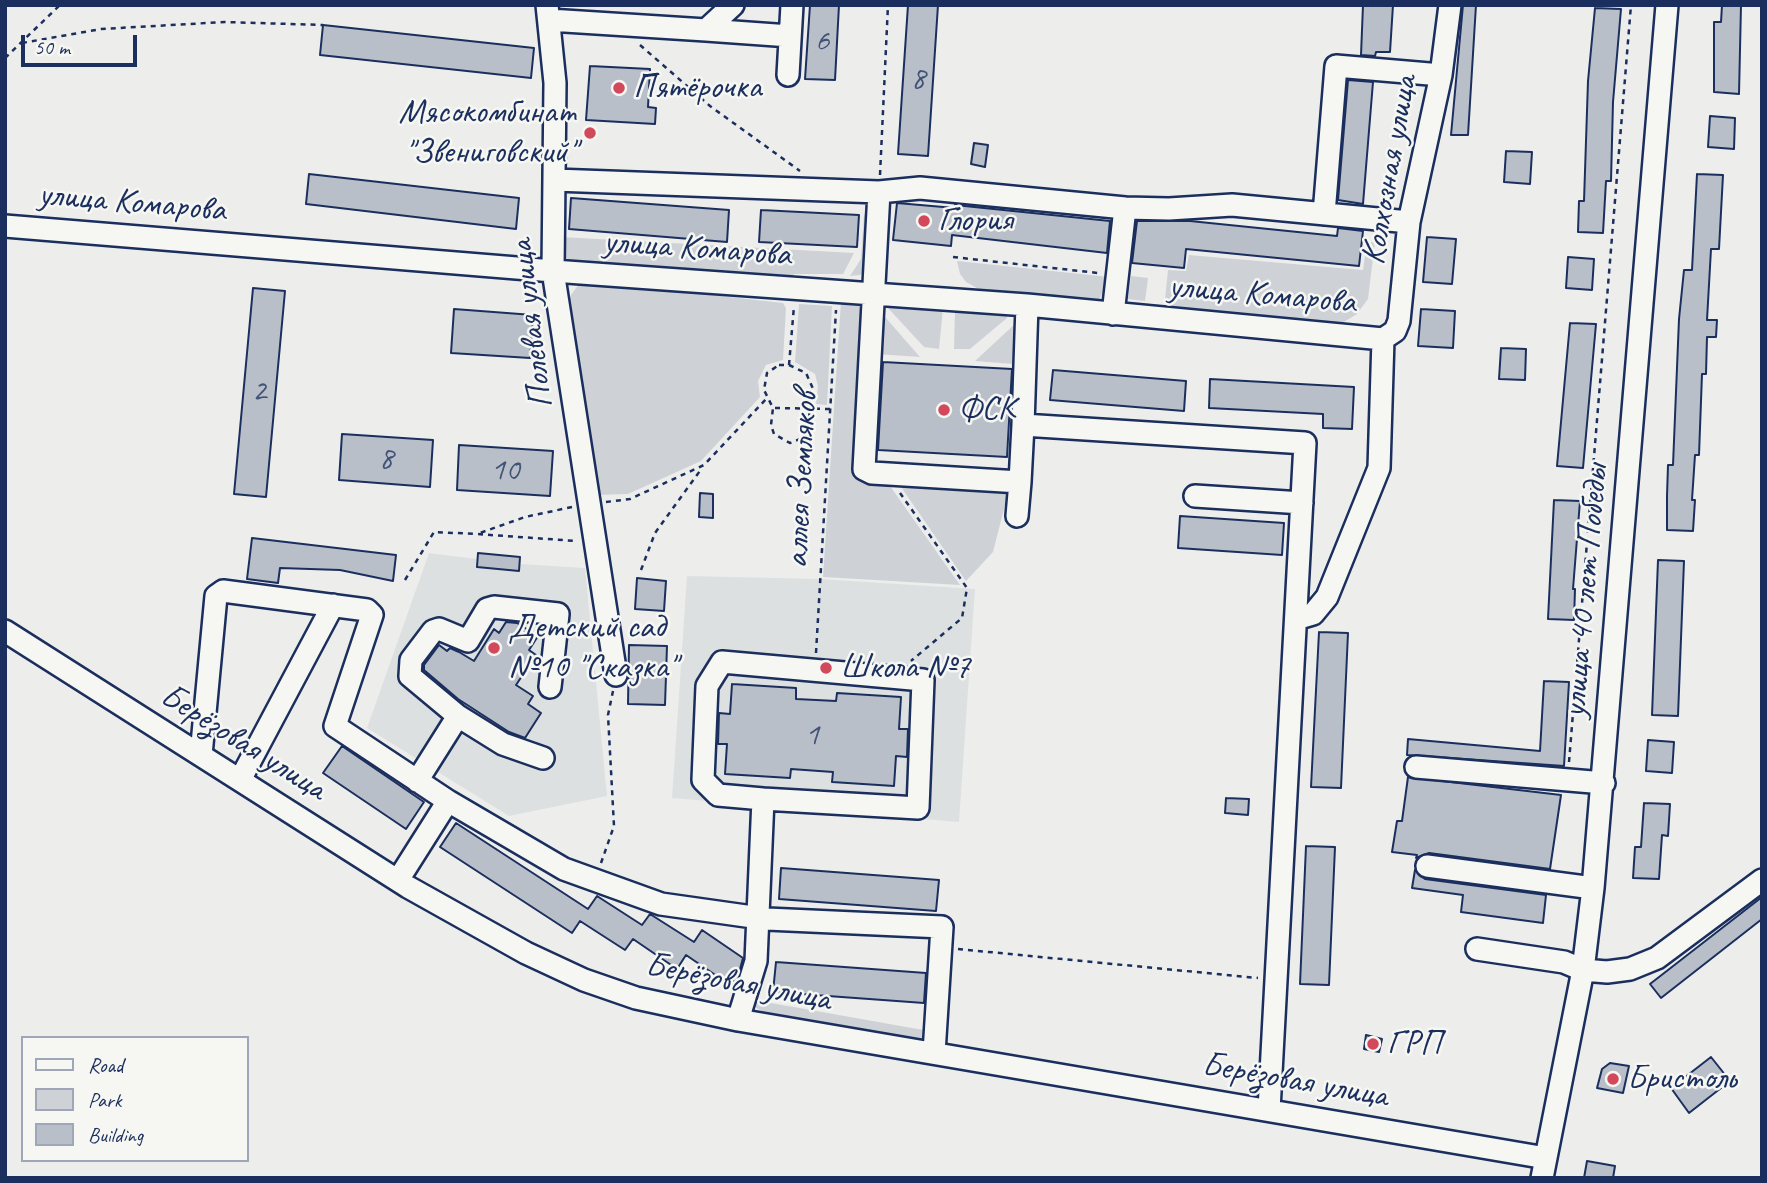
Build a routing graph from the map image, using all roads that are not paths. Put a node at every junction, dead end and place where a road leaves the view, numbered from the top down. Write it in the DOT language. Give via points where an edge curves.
graph roads {
  1 [pos="733,5"];
  2 [pos="792,5"];
  3 [pos="1450,5"];
  4 [pos="1667,5"];
  5 [pos="548,13"];
  6 [pos="706,30"];
  7 [pos="790,36"];
  8 [pos="788,75"];
  9 [pos="1441,75"];
  10 [pos="555,180"];
  11 [pos="879,192"];
  12 [pos="1125,208"];
  13 [pos="1324,214"];
  14 [pos="1409,222"];
  15 [pos="5,226"];
  16 [pos="552,271"];
  17 [pos="871,295"];
  18 [pos="1027,305"];
  19 [pos="1113,314"];
  20 [pos="1383,339"];
  21 [pos="1023,425"];
  22 [pos="1020,482"];
  23 [pos="1195,496"];
  24 [pos="1302,503"];
  25 [pos="1017,516"];
  26 [pos="333,605"];
  27 [pos="1296,619"];
  28 [pos="5,631"];
  29 [pos="616,675"];
  30 [pos="550,687"];
  31 [pos="458,716"];
  32 [pos="201,755"];
  33 [pos="543,758"];
  34 [pos="1416,767"];
  35 [pos="240,780"];
  36 [pos="416,781"];
  37 [pos="1604,783"];
  38 [pos="763,799"];
  39 [pos="448,802"];
  40 [pos="1427,866"];
  41 [pos="398,880"];
  42 [pos="1762,880"];
  43 [pos="1593,888"];
  44 [pos="760,918"];
  45 [pos="1477,949"];
  46 [pos="1583,970"];
  47 [pos="738,1020"];
  48 [pos="934,1053"];
  49 [pos="1269,1110"];
  50 [pos="1544,1168"];
  1 -- 6 [label="street"];
  2 -- 7 [label="street"];
  3 -- 9 [label="street, Колхозная улица"];
  4 -- 37 [label="street, улица 40 лет Победы"];
  5 -- 6 [label="street"];
  5 -- 10 [label="street, Полевая улица" via="555,83"];
  6 -- 7 [label="street"];
  7 -- 8 [label="street"];
  9 -- 13 [label="street" via="1336,66"];
  9 -- 14 [label="street, Колхозная улица"];
  10 -- 11 [label="street"];
  10 -- 16 [label="street, Полевая улица"];
  11 -- 12 [label="street" via="952,190"];
  11 -- 17 [label="street"];
  12 -- 13 [label="street" via="1232,205"];
  12 -- 19 [label="street"];
  13 -- 14 [label="street"];
  14 -- 20 [label="street, Колхозная улица" via="1399,321 1395,331"];
  15 -- 16 [label="street, улица Комарова"];
  16 -- 17 [label="street, улица Комарова"];
  16 -- 29 [label="street, Полевая улица"];
  17 -- 18 [label="street, улица Комарова"];
  17 -- 22 [label="street" via="864,469"];
  18 -- 19 [label="street, улица Комарова"];
  18 -- 21 [label="street"];
  19 -- 20 [label="street, улица Комарова"];
  20 -- 27 [label="street" via="1379,468 1327,597 1313,614"];
  21 -- 22 [label="street"];
  21 -- 24 [label="street" via="1305,443"];
  22 -- 25 [label="street"];
  23 -- 24 [label="street"];
  24 -- 27 [label="street"];
  26 -- 32 [label="street" via="222,591 216,596"];
  26 -- 35 [label="street"];
  26 -- 36 [label="street" via="367,610 372,615 335,726"];
  27 -- 49 [label="street"];
  28 -- 32 [label="street, Берёзовая улица"];
  30 -- 31 [label="street" via="558,614 487,609 468,641 439,629 433,631 411,660 410,676"];
  31 -- 33 [label="street" via="503,744"];
  31 -- 36 [label="street"];
  32 -- 35 [label="street, Берёзовая улица"];
  34 -- 37 [label="street"];
  35 -- 41 [label="street, Берёзовая улица"];
  36 -- 39 [label="street"];
  37 -- 43 [label="street, улица 40 лет Победы"];
  38 -- 38 [label="street" via="718,795 703,780 707,686 722,662 923,680 918,808"];
  38 -- 44 [label="street"];
  39 -- 41 [label="street"];
  39 -- 44 [label="street" via="564,869 661,904"];
  40 -- 43 [label="street"];
  41 -- 47 [label="street, Берёзовая улица" via="526,953 584,980 636,998"];
  42 -- 46 [label="street" via="1657,958 1630,969"];
  43 -- 46 [label="street, улица 40 лет Победы"];
  44 -- 47 [label="street" via="756,961"];
  44 -- 48 [label="street" via="942,927"];
  45 -- 46 [label="street" via="1564,962"];
  46 -- 50 [label="street, улица 40 лет Победы"];
  47 -- 48 [label="street, Берёзовая улица"];
  48 -- 49 [label="street, Берёзовая улица"];
  49 -- 50 [label="street, Берёзовая улица"];
}
